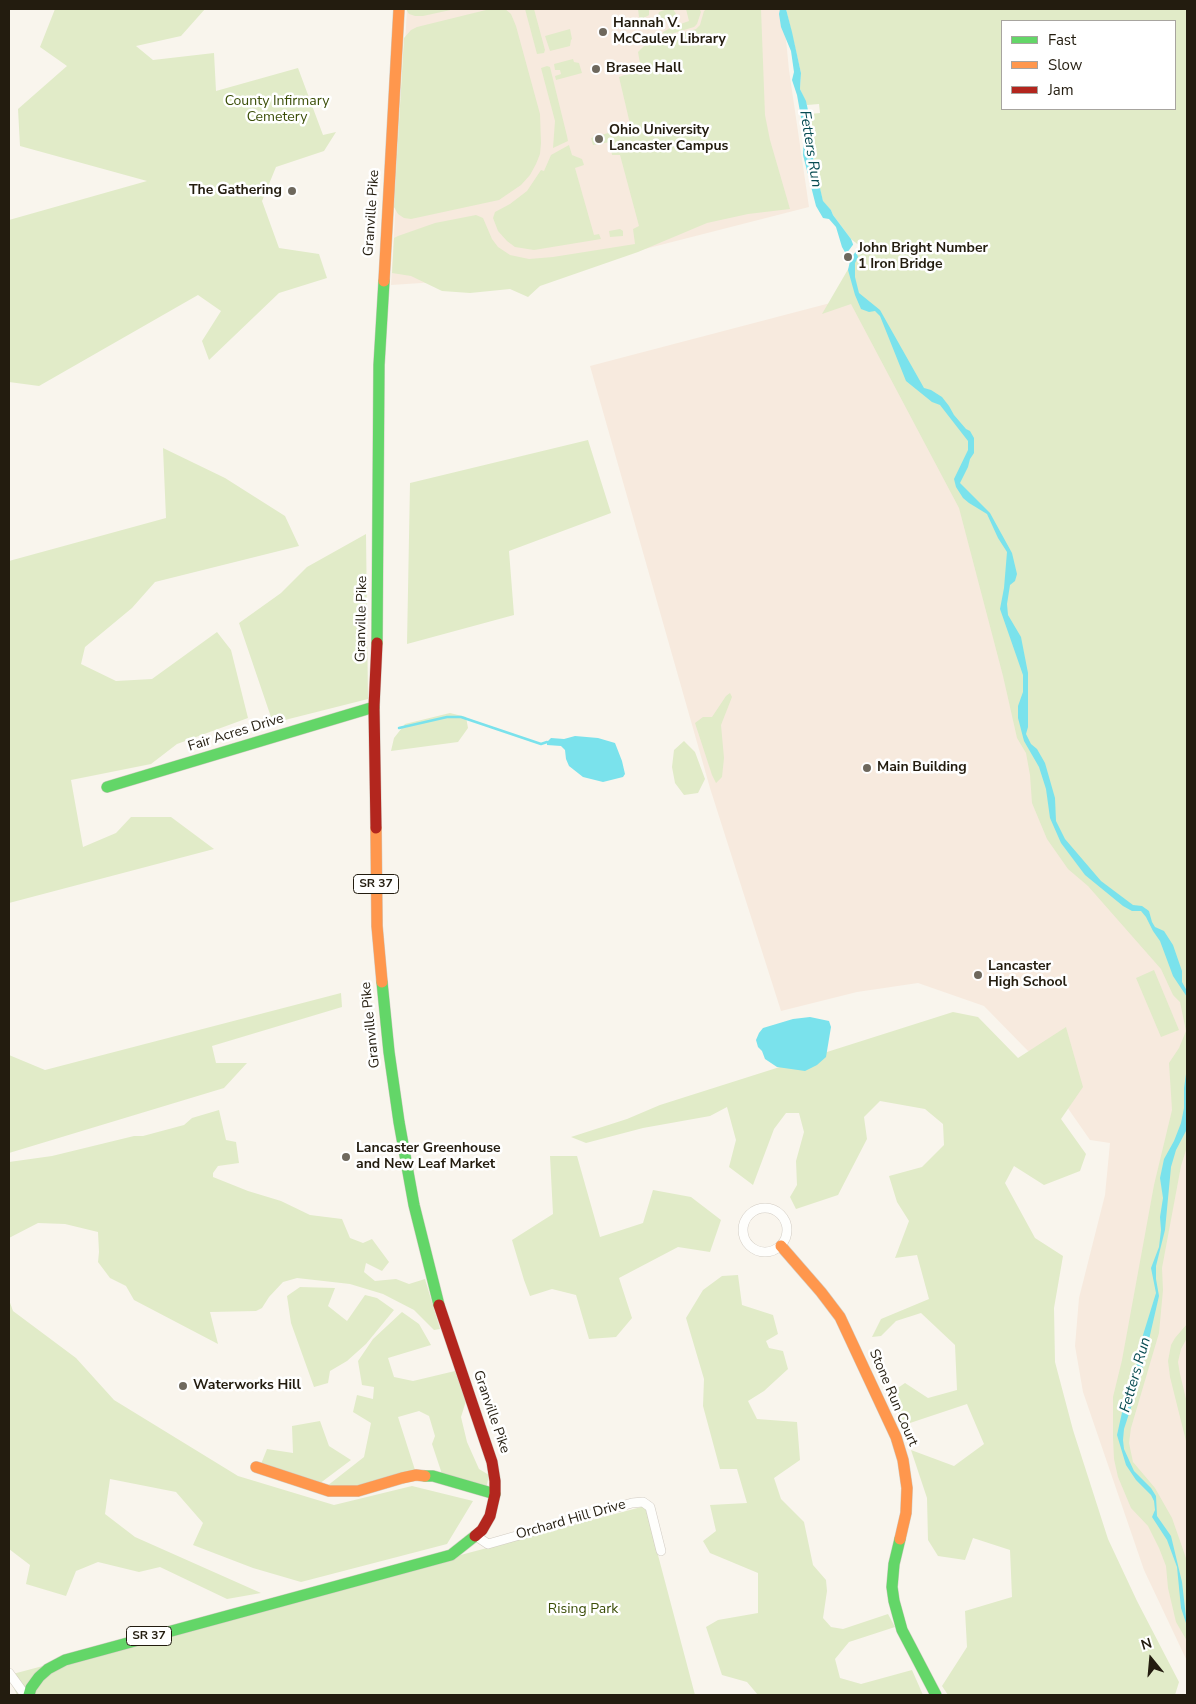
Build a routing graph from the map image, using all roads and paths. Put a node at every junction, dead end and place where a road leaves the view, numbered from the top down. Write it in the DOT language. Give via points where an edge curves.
graph roads {
  1 [pos="399,9"];
  2 [pos="374,708"];
  3 [pos="107,787"];
  4 [pos="781,1246"];
  5 [pos="256,1466"];
  6 [pos="495,1494"];
  7 [pos="476,1536"];
  8 [pos="661,1552"];
  9 [pos="9,1673"];
  10 [pos="24,1695"];
  11 [pos="29,1695"];
  12 [pos="936,1695"];
  1 -- 2 [label="main road, Granville Pike / SR 37" via="379,365 378,626"];
  2 -- 3 [label="main road, Fair Acres Drive"];
  2 -- 6 [label="main road, Granville Pike / SR 37" via="377,926 386,1033 399,1122 436,1295 492,1462"];
  4 -- 4 [label="street" via="787,1230 781,1214 765,1207 749,1214 742,1230 749,1246 765,1252"];
  4 -- 12 [label="main road, Stone Run Court" via="840,1318 896,1436 907,1476 907,1494 894,1564 894,1601 902,1630"];
  5 -- 6 [label="main road" via="329,1491 358,1490 416,1475 433,1476"];
  6 -- 7 [label="main road, Granville Pike / SR 37" via="490,1516"];
  7 -- 8 [label="street, Orchard Hill Drive" via="488,1544 643,1502 652,1512"];
  7 -- 11 [label="main road, Granville Pike / SR 37" via="441,1558 65,1660 39,1677"];
  9 -- 10 [label="street"];
}
